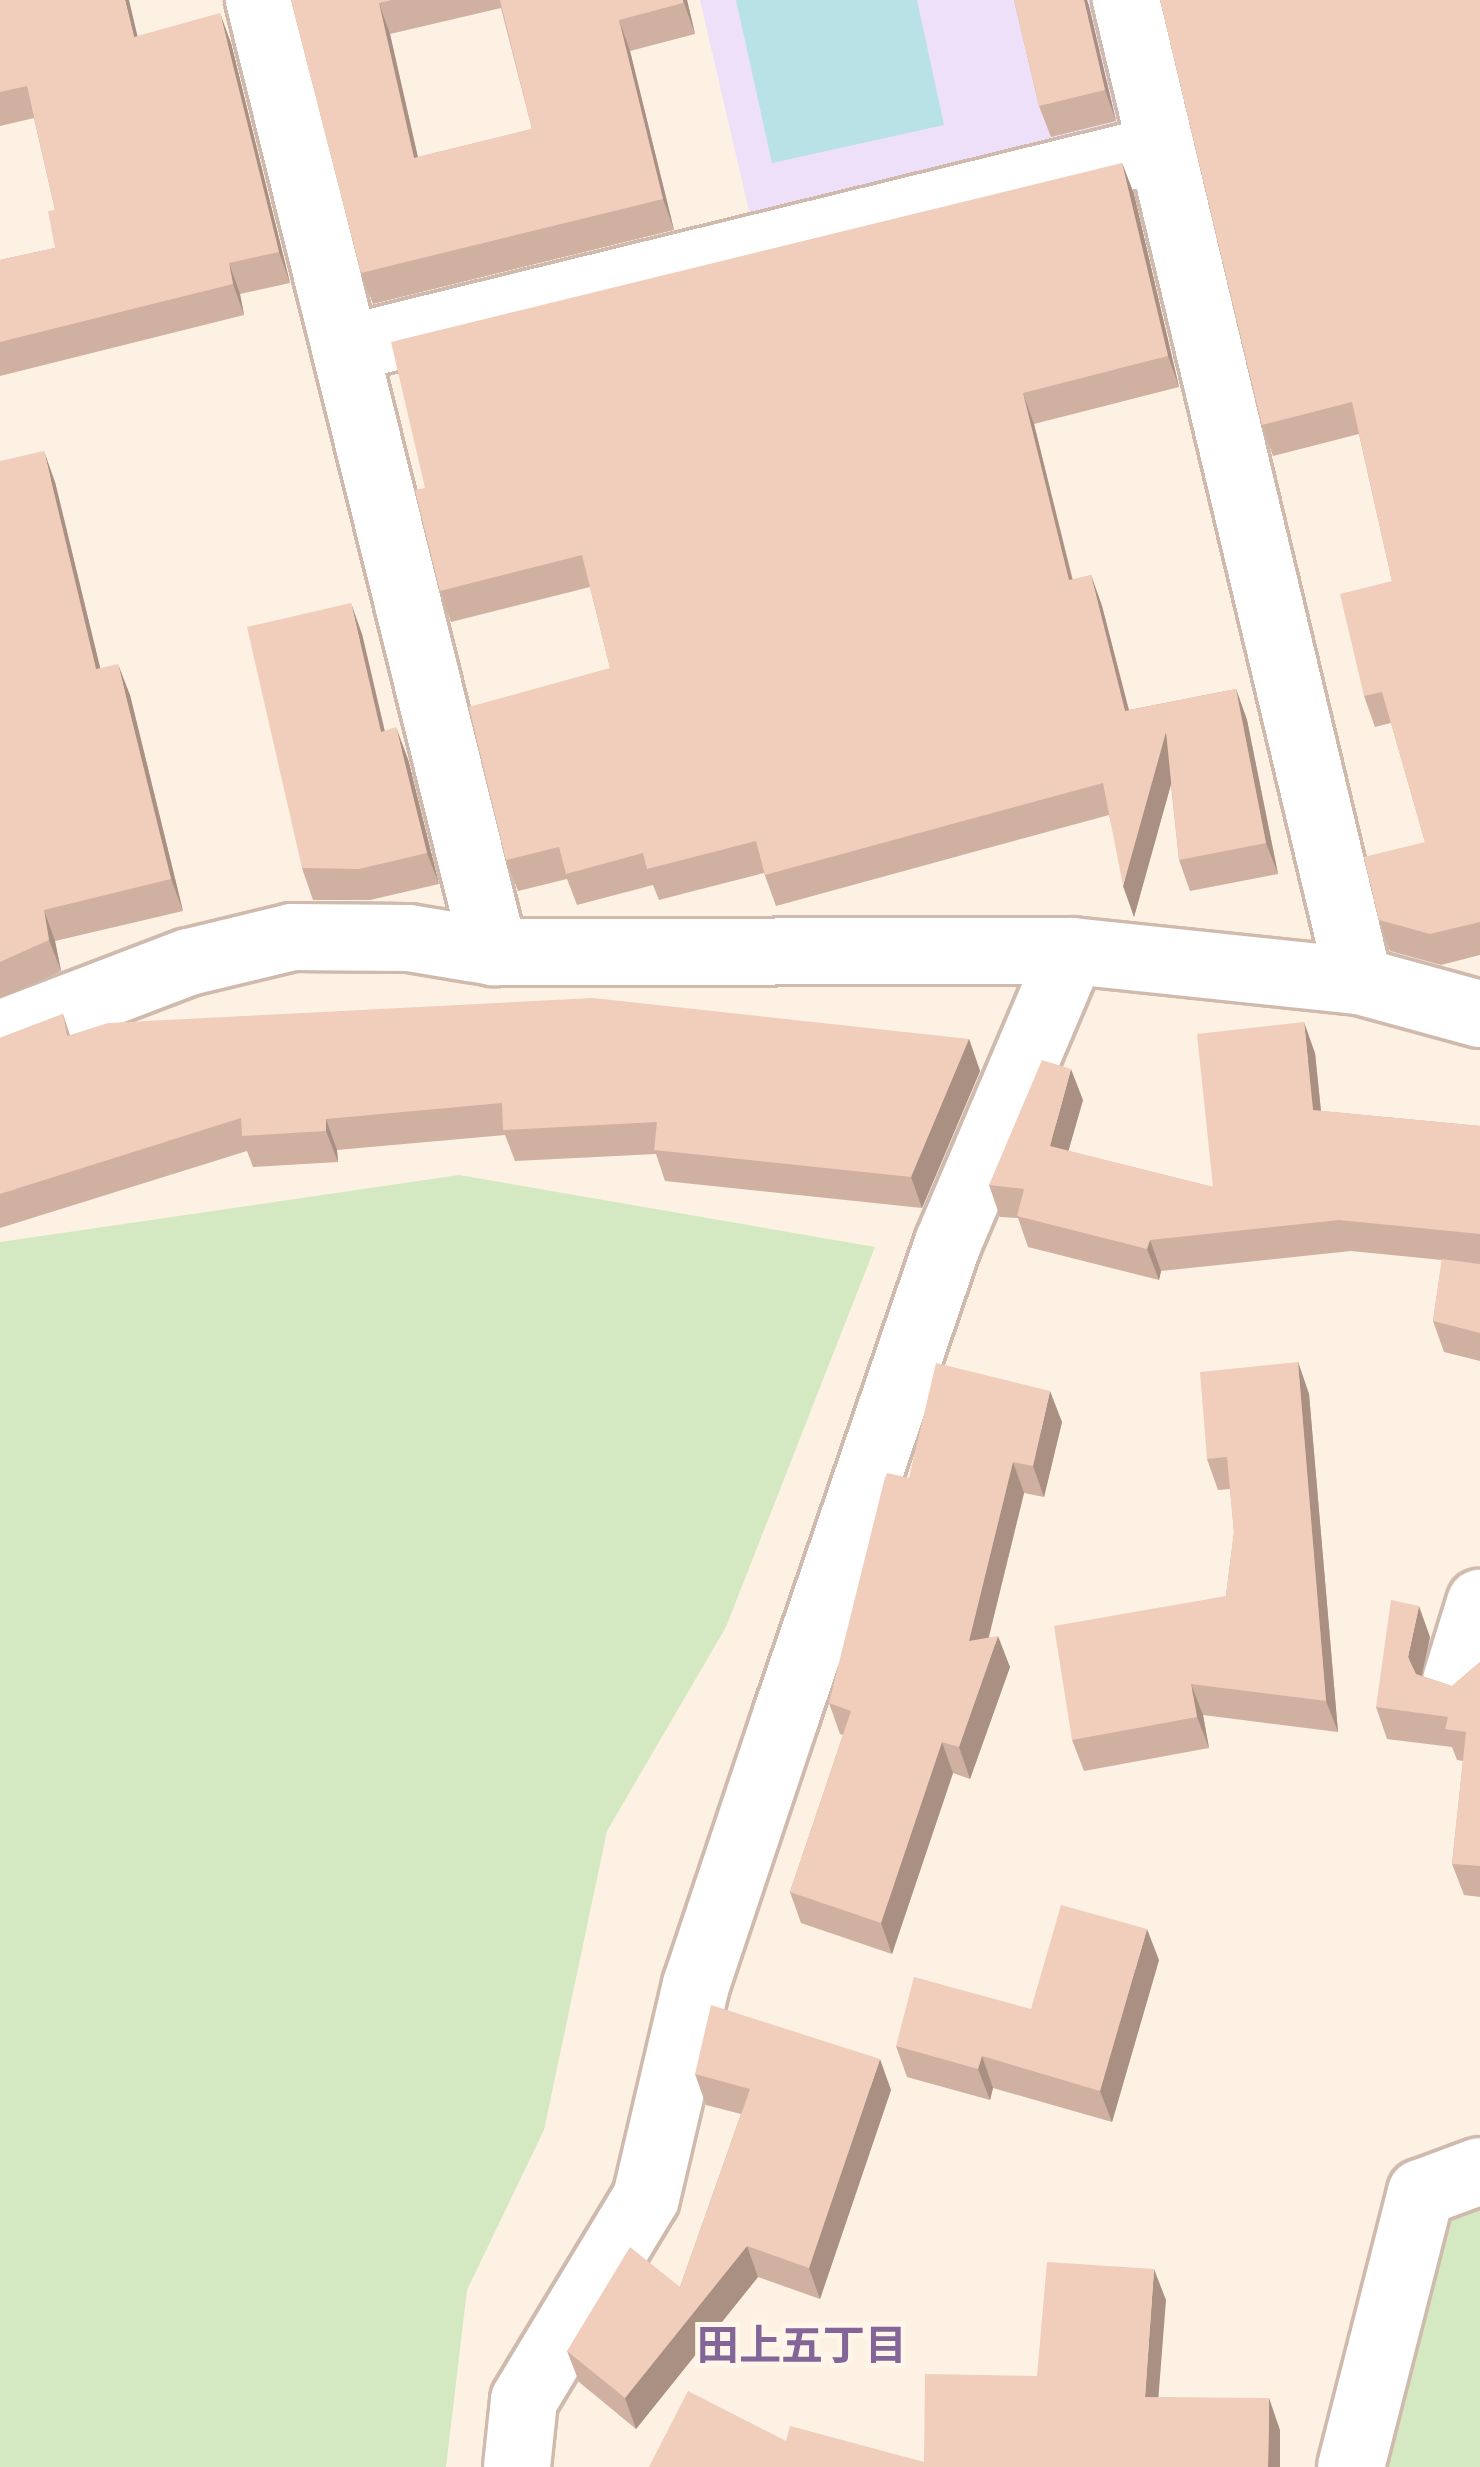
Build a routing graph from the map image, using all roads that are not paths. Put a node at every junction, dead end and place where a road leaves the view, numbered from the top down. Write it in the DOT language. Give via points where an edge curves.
graph roads {
  1 [pos="259,0"];
  2 [pos="1126,0"];
  3 [pos="1160,149"];
  4 [pos="345,349"];
  5 [pos="1072,951"];
  6 [pos="494,952"];
  7 [pos="1359,981"];
  8 [pos="1480,1014"];
  9 [pos="0,1034"];
  10 [pos="1480,1604"];
  11 [pos="1456,1681"];
  12 [pos="1480,2170"];
  13 [pos="517,2467"];
  14 [pos="1351,2467"];
  1 -- 4 [label="street"];
  2 -- 3 [label="street"];
  3 -- 4 [label="street"];
  3 -- 7 [label="street"];
  4 -- 6 [label="street"];
  5 -- 6 [label="street"];
  5 -- 7 [label="street"];
  5 -- 13 [label="street" via="948,1243 793,1694 695,1985 646,2198 524,2400"];
  6 -- 9 [label="street" via="409,938 292,937 189,962"];
  7 -- 8 [label="street"];
  10 -- 11 [label="street"];
  12 -- 14 [label="street" via="1421,2193"];
}
